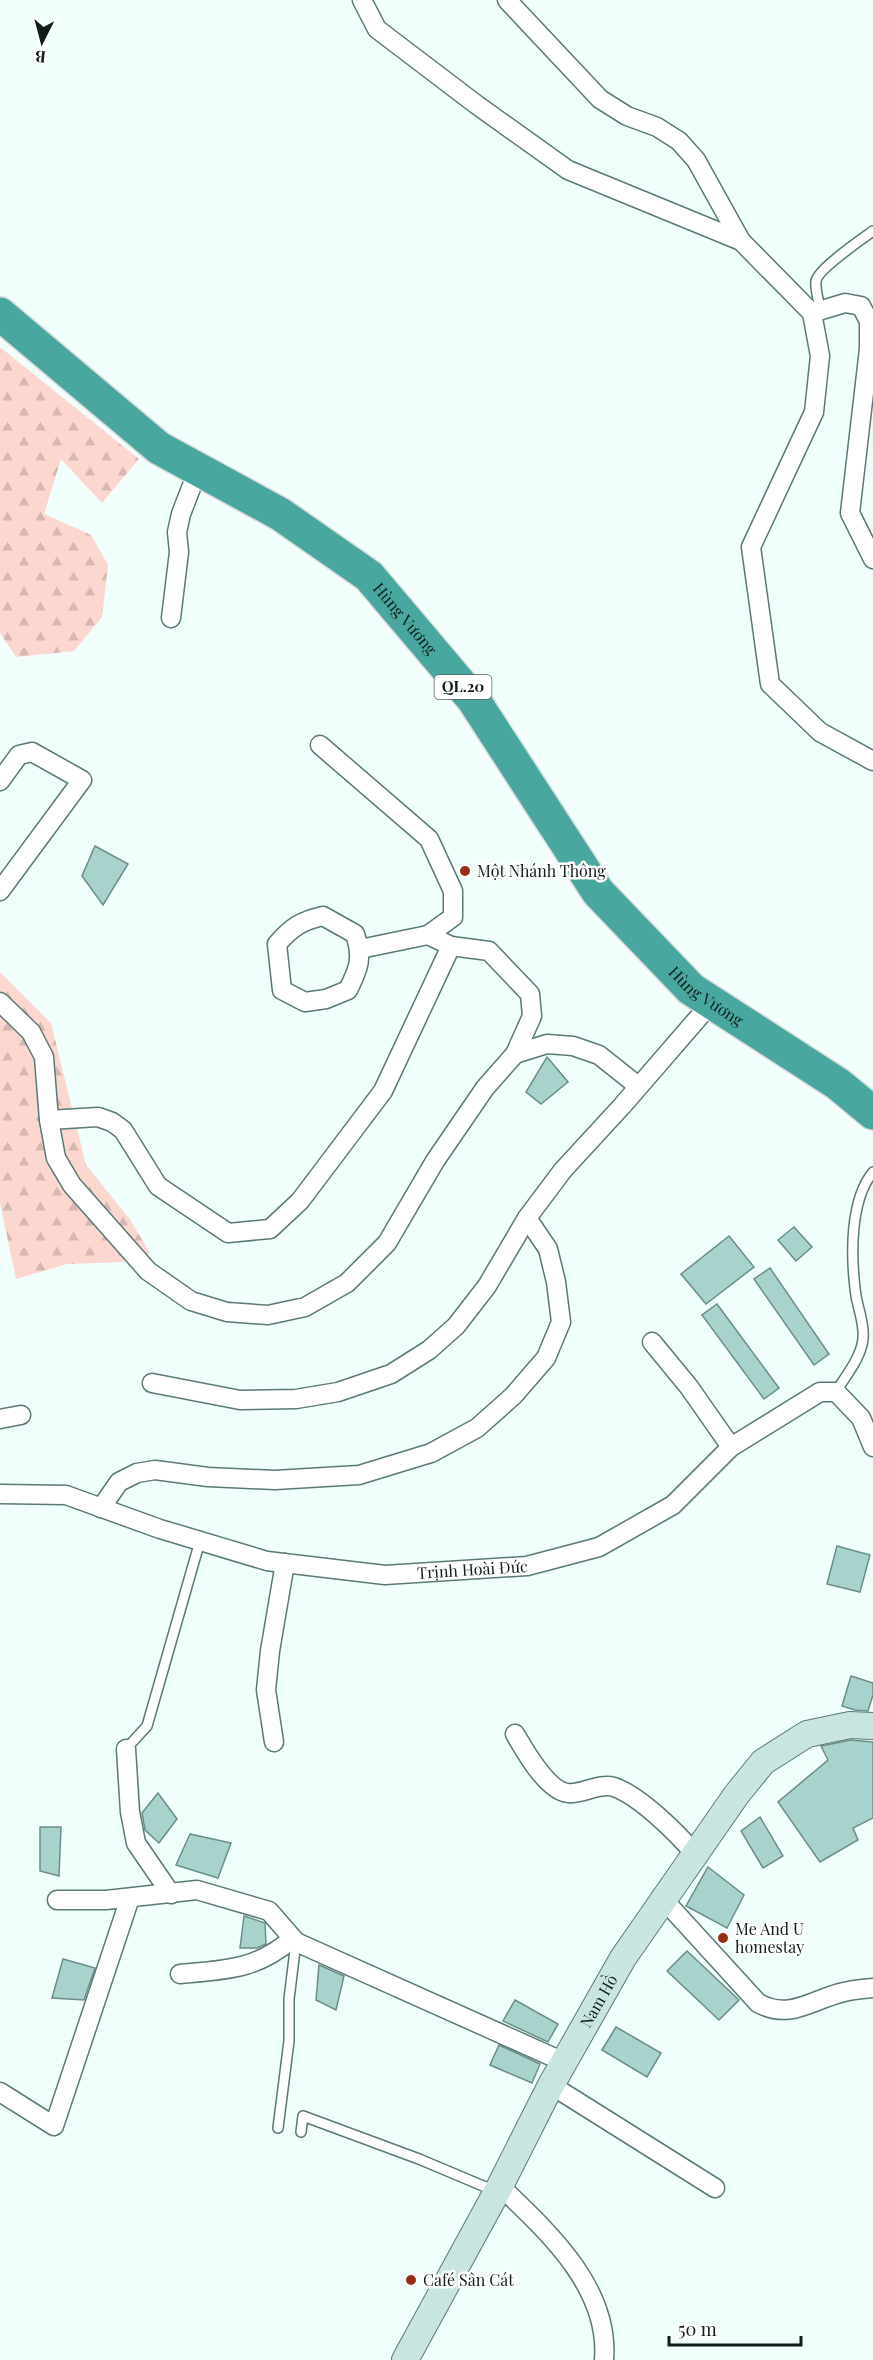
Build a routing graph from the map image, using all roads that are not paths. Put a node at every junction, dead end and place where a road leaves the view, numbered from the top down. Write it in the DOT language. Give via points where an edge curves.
graph roads {
  1 [pos="362,0"];
  2 [pos="507,0"];
  3 [pos="873,231"];
  4 [pos="741,242"];
  5 [pos="816,311"];
  6 [pos="0,314"];
  7 [pos="198,470"];
  8 [pos="873,559"];
  9 [pos="171,618"];
  10 [pos="320,745"];
  11 [pos="873,760"];
  12 [pos="0,781"];
  13 [pos="0,891"];
  14 [pos="428,935"];
  15 [pos="451,946"];
  16 [pos="360,949"];
  17 [pos="0,1002"];
  18 [pos="712,1002"];
  19 [pos="515,1054"];
  20 [pos="638,1086"];
  21 [pos="873,1113"];
  22 [pos="49,1120"];
  23 [pos="873,1172"];
  24 [pos="527,1218"];
  25 [pos="652,1342"];
  26 [pos="152,1383"];
  27 [pos="836,1392"];
  28 [pos="21,1415"];
  29 [pos="0,1419"];
  30 [pos="732,1447"];
  31 [pos="873,1447"];
  32 [pos="0,1494"];
  33 [pos="101,1508"];
  34 [pos="200,1541"];
  35 [pos="285,1563"];
  36 [pos="873,1726"];
  37 [pos="515,1734"];
  38 [pos="274,1742"];
  39 [pos="126,1749"];
  40 [pos="695,1854"];
  41 [pos="171,1894"];
  42 [pos="130,1898"];
  43 [pos="57,1900"];
  44 [pos="664,1900"];
  45 [pos="294,1941"];
  46 [pos="180,1974"];
  47 [pos="873,1988"];
  48 [pos="564,2062"];
  49 [pos="551,2085"];
  50 [pos="0,2092"];
  51 [pos="278,2128"];
  52 [pos="301,2132"];
  53 [pos="715,2188"];
  54 [pos="499,2189"];
  55 [pos="405,2360"];
  56 [pos="604,2360"];
  1 -- 4 [label="street" via="377,29 568,170"];
  2 -- 4 [label="street" via="600,99 679,141 696,160"];
  3 -- 5 [label="lane" via="843,251 819,275"];
  4 -- 5 [label="street"];
  5 -- 8 [label="street" via="845,303 861,306 869,321 850,513"];
  5 -- 11 [label="street" via="820,356 814,412 751,547 770,684 820,732"];
  6 -- 7 [label="highway, Hùng Vương / QL.20" via="159,448"];
  7 -- 9 [label="street" via="177,532 179,552"];
  7 -- 18 [label="highway, Hùng Vương / QL.20" via="280,514 369,576 473,699 598,892 691,989"];
  10 -- 14 [label="street" via="429,839 453,891 453,917"];
  12 -- 13 [label="street" via="19,755 32,752 82,780"];
  14 -- 15 [label="street"];
  14 -- 16 [label="street"];
  15 -- 19 [label="street" via="489,951 530,994 532,1017"];
  15 -- 22 [label="street" via="383,1091 300,1201 270,1228 228,1233 166,1192 158,1186 123,1130 112,1122 99,1117"];
  16 -- 16 [label="street" via="359,969 348,990 305,1002 282,990 277,944 291,928 323,916 355,934"];
  17 -- 22 [label="street" via="30,1032 44,1057"];
  18 -- 20 [label="street"];
  18 -- 21 [label="highway, Hùng Vương / QL.20" via="838,1084"];
  19 -- 20 [label="street" via="548,1044 573,1046 599,1055"];
  19 -- 22 [label="street" via="485,1088 435,1161 387,1243 346,1283 305,1307 268,1315 227,1312 191,1301 148,1271 72,1185 56,1158"];
  20 -- 24 [label="street" via="562,1170"];
  23 -- 27 [label="lane" via="855,1210 855,1289 863,1337 860,1354"];
  24 -- 26 [label="street" via="487,1286 456,1326 429,1350 391,1374 338,1392 296,1399 240,1400"];
  24 -- 33 [label="street" via="548,1250 561,1322 546,1358 513,1396 477,1428 431,1453 359,1475 275,1480 155,1470 137,1473 119,1482"];
  25 -- 30 [label="street"];
  27 -- 30 [label="street, Trịnh Hoài Đức" via="820,1392"];
  27 -- 31 [label="street" via="861,1418"];
  28 -- 29 [label="street"];
  30 -- 35 [label="street, Trịnh Hoài Đức" via="673,1505 599,1547 527,1566 385,1575"];
  32 -- 33 [label="street, Trịnh Hoài Đức" via="66,1496"];
  33 -- 34 [label="street, Trịnh Hoài Đức"];
  34 -- 35 [label="street, Trịnh Hoài Đức"];
  34 -- 39 [label="lane" via="147,1726"];
  35 -- 38 [label="street" via="266,1690"];
  36 -- 40 [label="street, Nam Hồ" via="850,1725 807,1734 764,1762"];
  37 -- 40 [label="street" via="526,1754 561,1793 612,1786 674,1830"];
  39 -- 41 [label="street" via="136,1843"];
  40 -- 44 [label="street, Nam Hồ"];
  41 -- 42 [label="street"];
  41 -- 45 [label="street" via="197,1890 269,1911"];
  42 -- 43 [label="street"];
  42 -- 50 [label="street" via="54,2126"];
  44 -- 47 [label="street" via="758,2003 770,2009 794,2009 839,1993"];
  44 -- 48 [label="street, Nam Hồ" via="623,1958"];
  45 -- 46 [label="street" via="245,1967"];
  45 -- 48 [label="street"];
  45 -- 51 [label="lane" via="289,2041"];
  48 -- 49 [label="street, Nam Hồ"];
  49 -- 53 [label="street"];
  49 -- 54 [label="street, Nam Hồ"];
  52 -- 54 [label="lane" via="303,2116"];
  54 -- 55 [label="street, Nam Hồ"];
  54 -- 56 [label="street" via="542,2226 575,2266 597,2309"];
}
